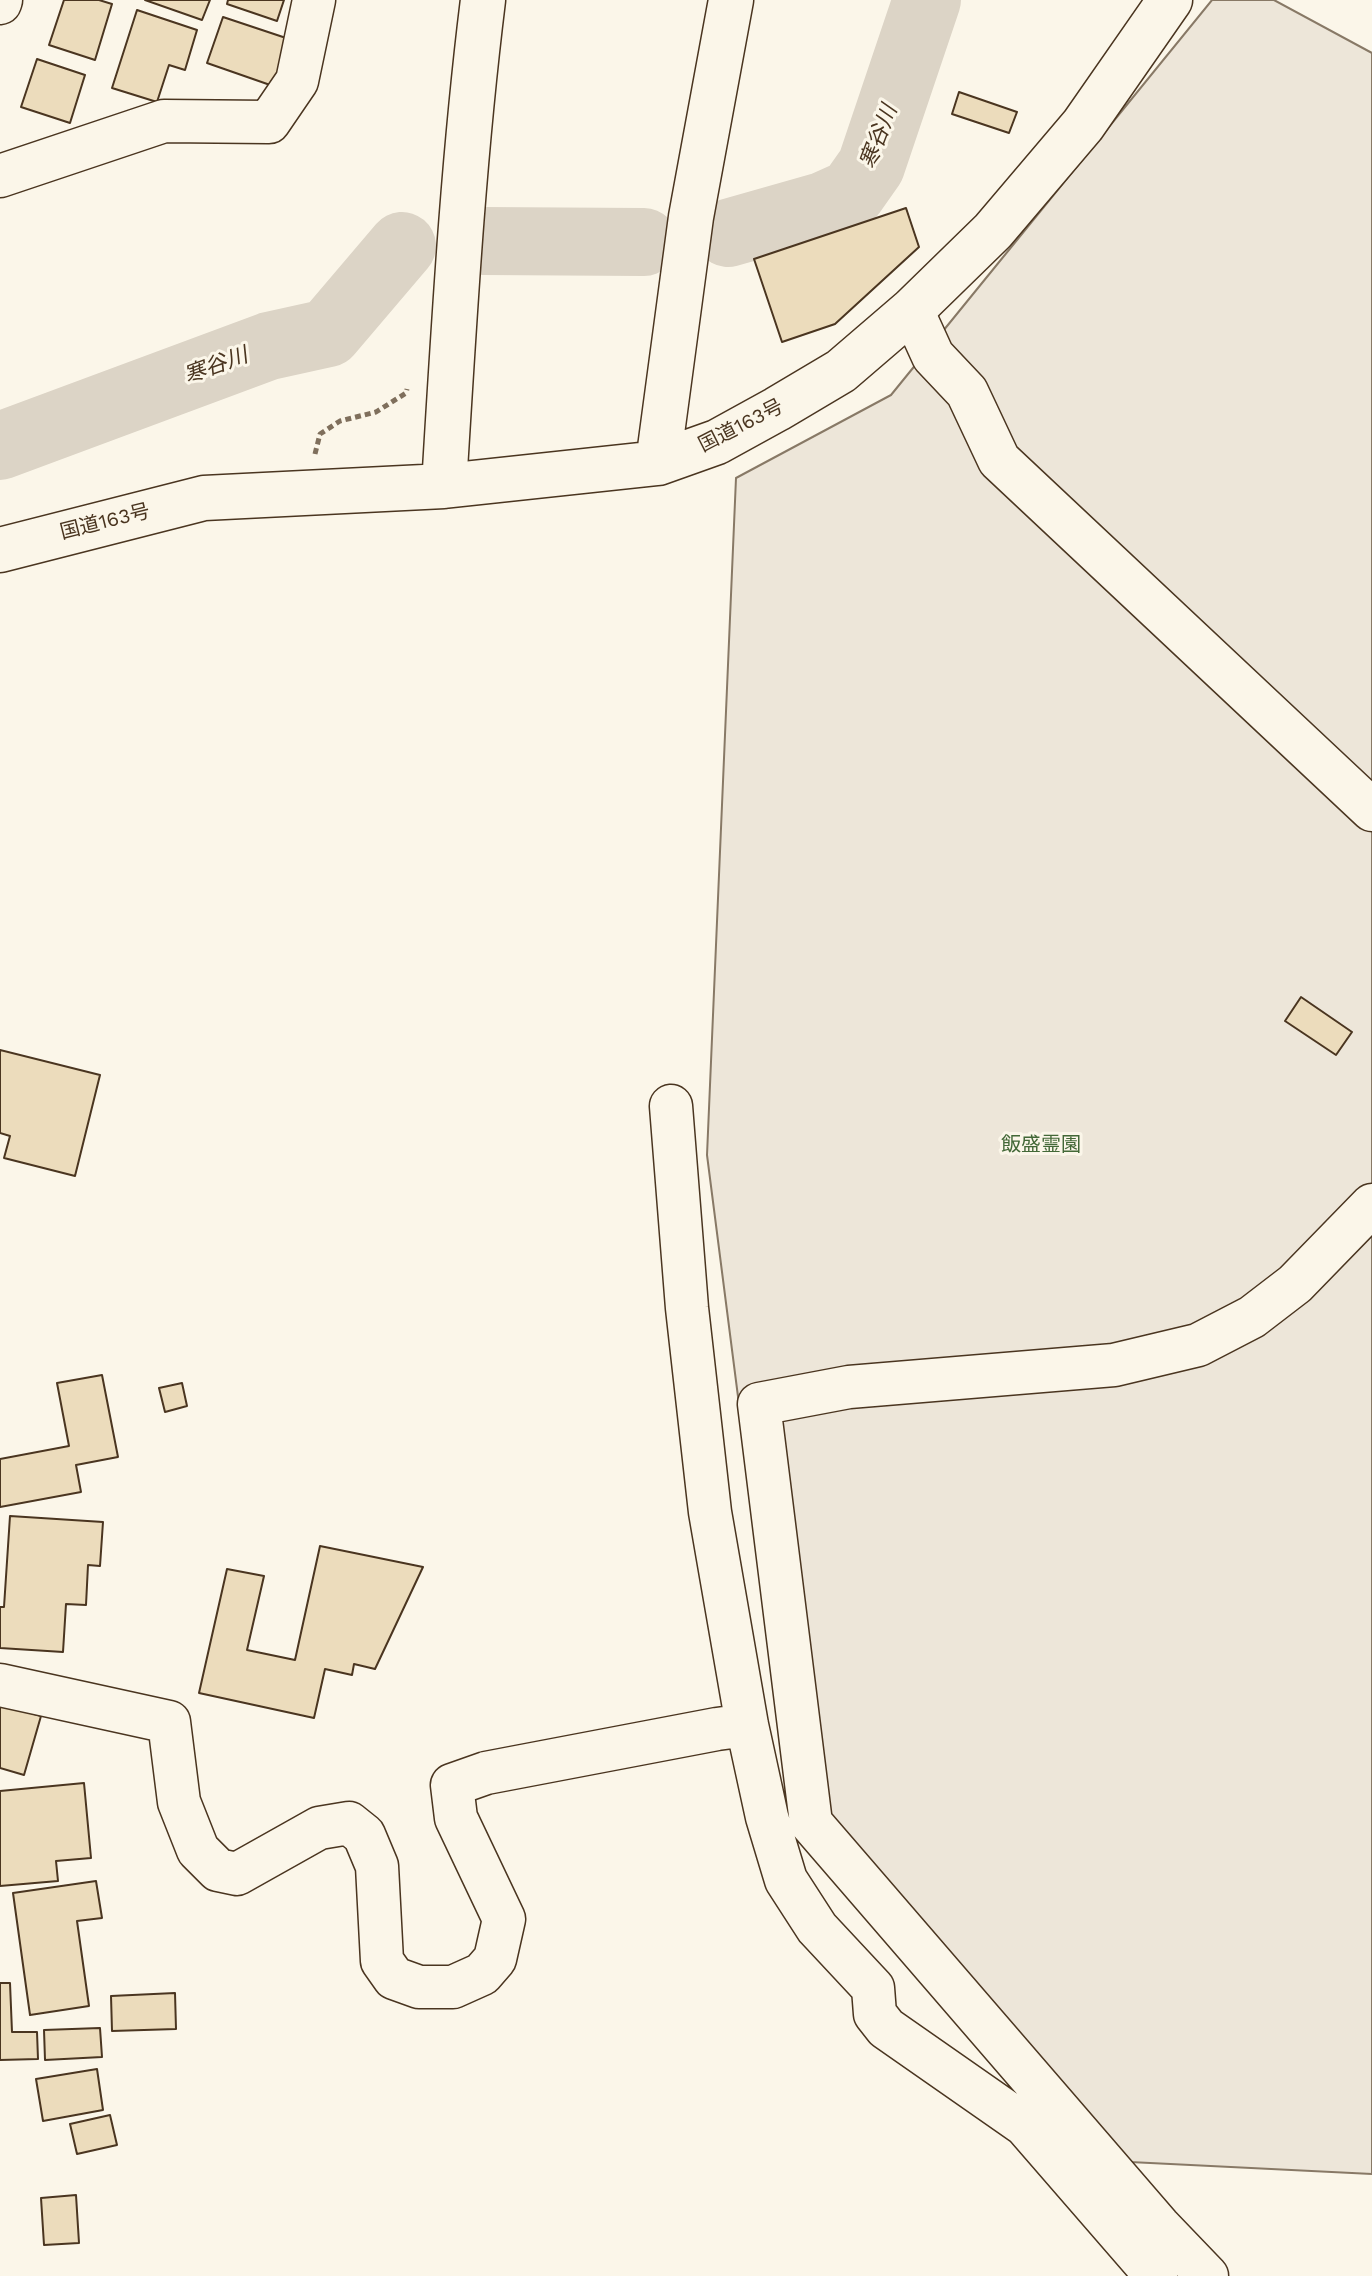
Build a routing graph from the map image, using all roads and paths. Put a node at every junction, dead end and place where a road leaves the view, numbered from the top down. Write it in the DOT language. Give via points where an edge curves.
graph roads {
  1 [pos="314,0"];
  2 [pos="483,0"];
  3 [pos="731,0"];
  4 [pos="1170,0"];
  5 [pos="0,176"];
  6 [pos="912,310"];
  7 [pos="410,383"];
  8 [pos="658,463"];
  9 [pos="444,486"];
  10 [pos="309,493"];
  11 [pos="0,550"];
  12 [pos="1372,810"];
  13 [pos="671,1106"];
  14 [pos="1372,1205"];
  15 [pos="0,1685"];
  16 [pos="732,1727"];
  17 [pos="1156,2276"];
  18 [pos="1207,2276"];
  1 -- 5 [label="street" via="297,81 269,122 164,121"];
  2 -- 9 [label="highway" via="457,273"];
  3 -- 8 [label="highway" via="691,217"];
  4 -- 6 [label="highway, 国道163号" via="1083,125 993,231"];
  6 -- 8 [label="highway, 国道163号" via="841,371 717,442"];
  6 -- 12 [label="street" via="933,356 967,392 999,460"];
  7 -- 10 [label="path" via="406,393 376,412 340,421 320,434"];
  8 -- 9 [label="highway, 国道163号"];
  9 -- 10 [label="highway, 国道163号"];
  10 -- 11 [label="highway, 国道163号" via="204,498"];
  13 -- 16 [label="street"];
  14 -- 18 [label="street" via="1295,1284 1252,1317 1198,1345 1114,1365 849,1387 759,1404 811,1823"];
  15 -- 16 [label="street" via="169,1722 179,1802 198,1850 218,1870 237,1874 319,1828 349,1823 364,1835 377,1866 382,1961 394,1978 419,1987 453,1987 482,1974 495,1959 504,1919 456,1818 452,1785 486,1773"];
  16 -- 17 [label="street" via="786,1880 817,1928 873,1988 880,2021 1025,2125"];
}
